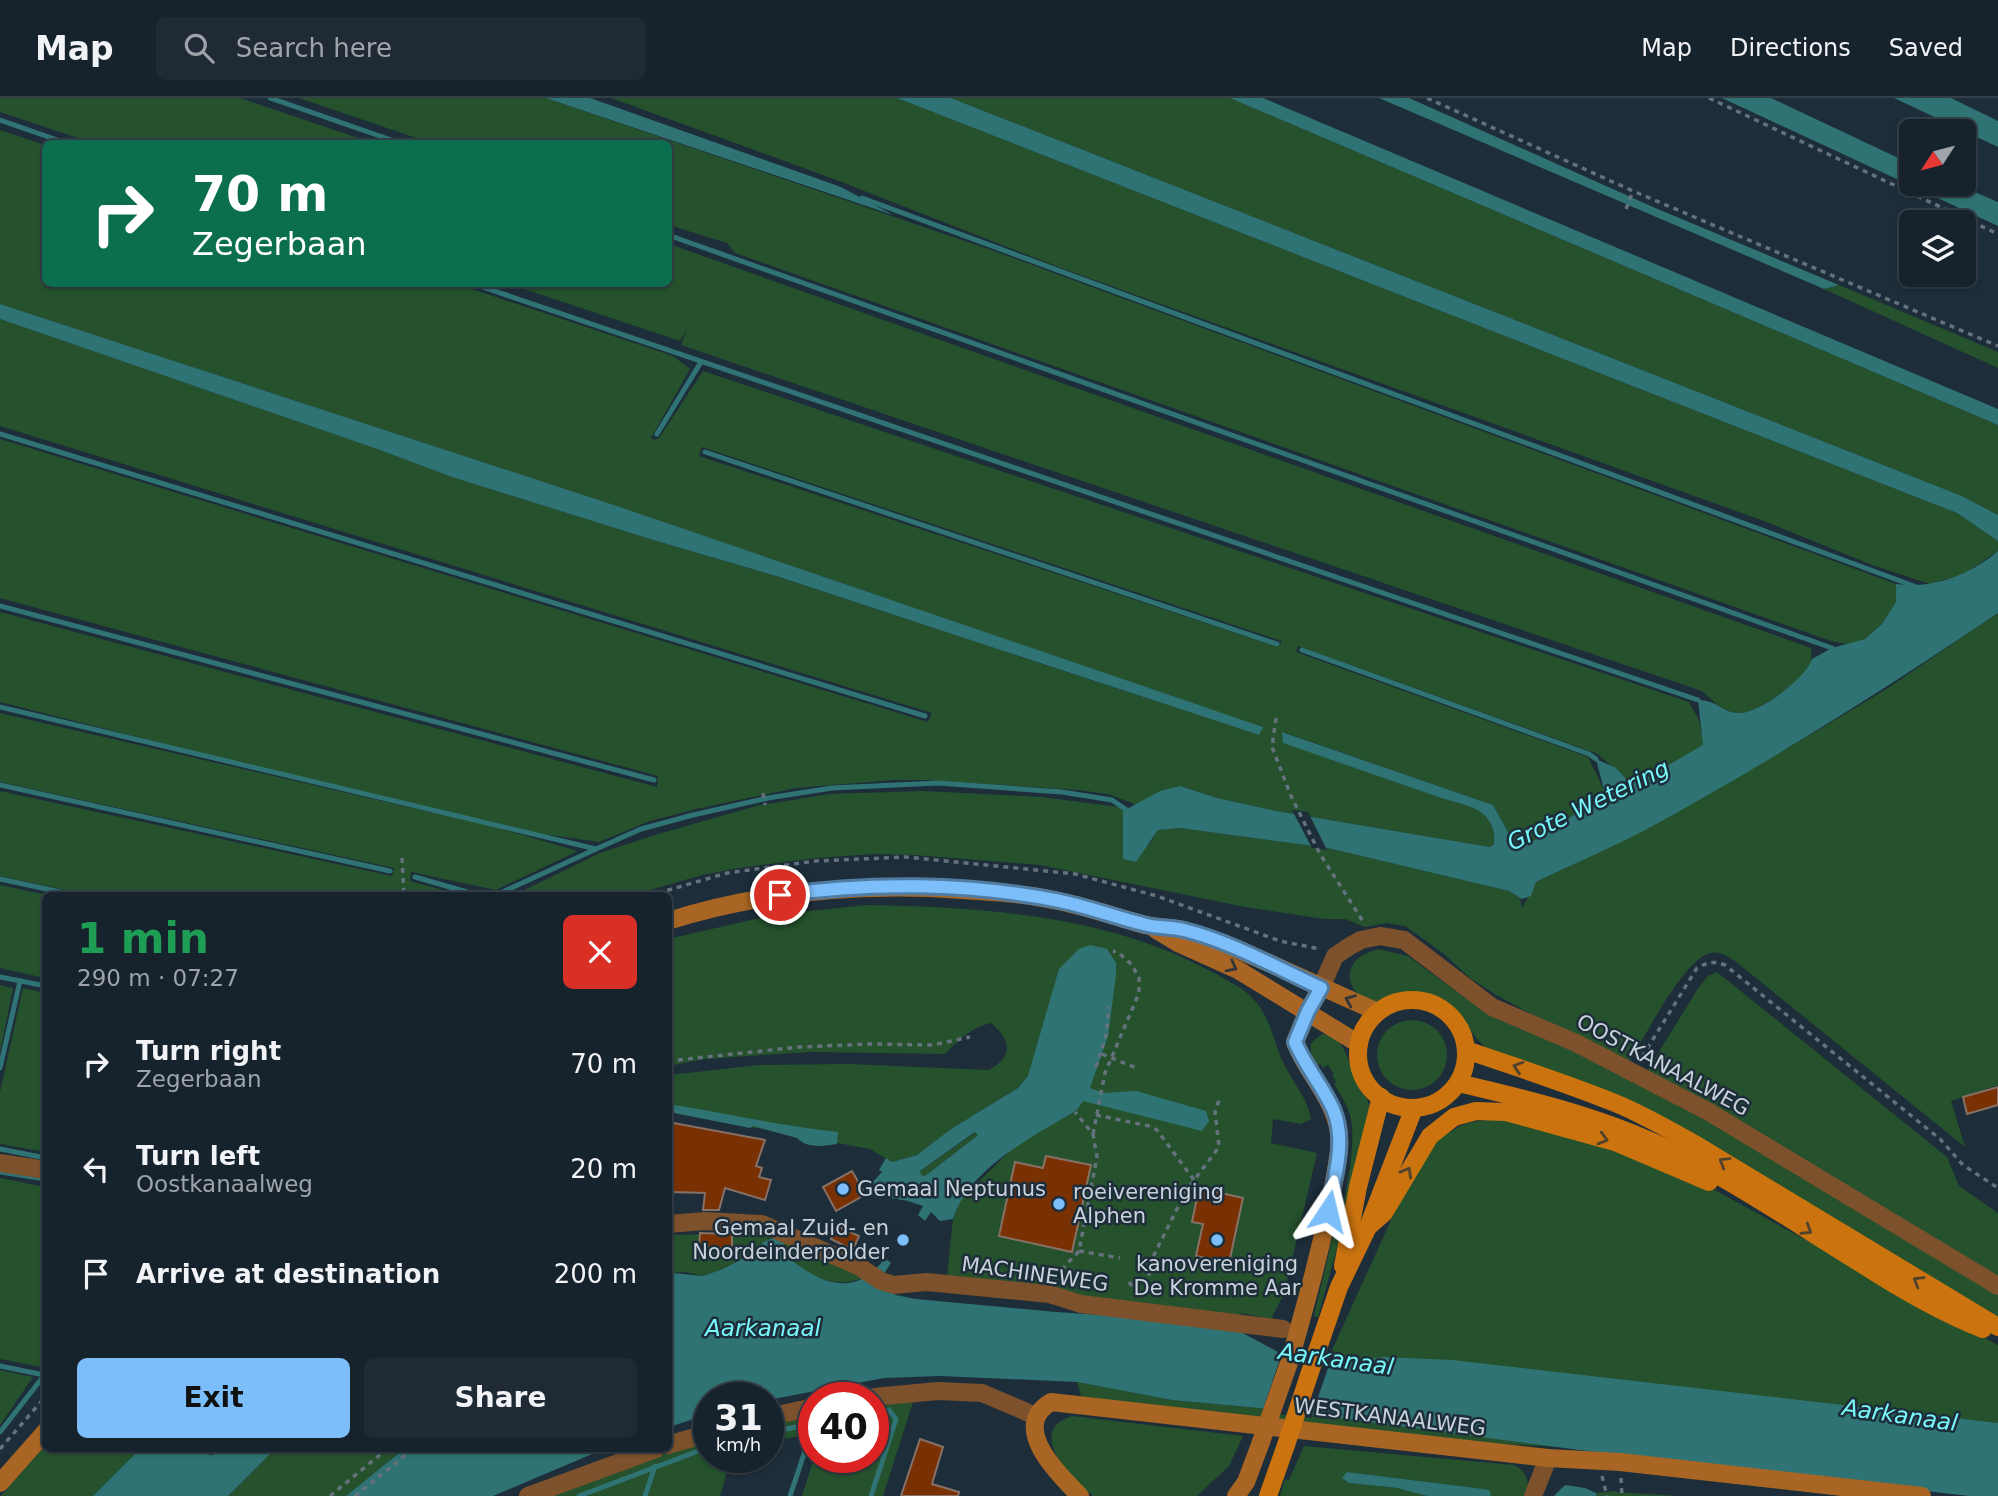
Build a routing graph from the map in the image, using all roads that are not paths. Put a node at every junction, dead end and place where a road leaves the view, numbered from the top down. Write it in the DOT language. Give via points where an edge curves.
graph roads {
  1 [pos="672,920"];
  2 [pos="1149,926"];
  3 [pos="1321,988"];
  4 [pos="1308,1011"];
  5 [pos="1378,1012"];
  6 [pos="1359,1044"];
  7 [pos="1466,1050"];
  8 [pos="1458,1083"];
  9 [pos="1381,1097"];
  10 [pos="1414,1108"];
  11 [pos="0,1163"];
  12 [pos="42,1169"];
  13 [pos="1749,1194"];
  14 [pos="672,1224"];
  15 [pos="1368,1227"];
  16 [pos="1998,1286"];
  17 [pos="1339,1287"];
  18 [pos="1998,1327"];
  19 [pos="1283,1329"];
  20 [pos="1998,1334"];
  21 [pos="889,1396"];
  22 [pos="1037,1416"];
  23 [pos="42,1436"];
  24 [pos="693,1438"];
  25 [pos="672,1444"];
  26 [pos="648,1452"];
  27 [pos="1548,1458"];
  28 [pos="0,1483"];
  29 [pos="528,1496"];
  30 [pos="1080,1496"];
  31 [pos="1236,1496"];
  32 [pos="1268,1496"];
  33 [pos="1533,1496"];
  34 [pos="1922,1496"];
  1 -- 2 [label="street" via="801,892 933,888 1057,901"];
  2 -- 3 [label="street" via="1184,930 1237,949"];
  2 -- 4 [label="street, one-way"];
  3 -- 4 [label="street"];
  5 -- 3 [label="street, one-way"];
  3 -- 16 [label="street, OOSTKANAALWEG" via="1335,956 1361,940 1404,940 1492,1007 1576,1043 1709,1112"];
  4 -- 6 [label="street"];
  4 -- 31 [label="street, bridge" via="1295,1042 1333,1109 1339,1145 1326,1221 1290,1360 1246,1482"];
  5 -- 6 [label="main road"];
  5 -- 7 [label="main road" via="1401,1001 1433,1004 1458,1026"];
  6 -- 9 [label="main road" via="1362,1074"];
  7 -- 8 [label="main road"];
  18 -- 7 [label="main road, one-way" via="1655,1123 1557,1080"];
  8 -- 10 [label="main road" via="1439,1101"];
  8 -- 13 [label="main road" via="1617,1127 1686,1158"];
  9 -- 10 [label="main road"];
  9 -- 17 [label="main road" via="1357,1187"];
  10 -- 15 [label="main road"];
  11 -- 12 [label="street"];
  15 -- 13 [label="main road, one-way" via="1384,1213 1430,1136 1454,1117 1476,1111 1506,1112 1615,1142 1723,1188"];
  13 -- 20 [label="main road, one-way" via="1919,1298"];
  14 -- 19 [label="street, MACHINEWEG" via="762,1224 894,1285 927,1282 1044,1294 1081,1304"];
  15 -- 17 [label="main road"];
  17 -- 32 [label="main road, bridge"];
  21 -- 22 [label="street" via="982,1392"];
  22 -- 27 [label="street, WESTKANAALWEG" via="1051,1402 1065,1403"];
  22 -- 30 [label="street" via="1034,1432 1038,1444"];
  23 -- 28 [label="street"];
  24 -- 25 [label="street"];
  26 -- 29 [label="street"];
  27 -- 33 [label="street"];
  27 -- 34 [label="street, WESTKANAALWEG"];
}
